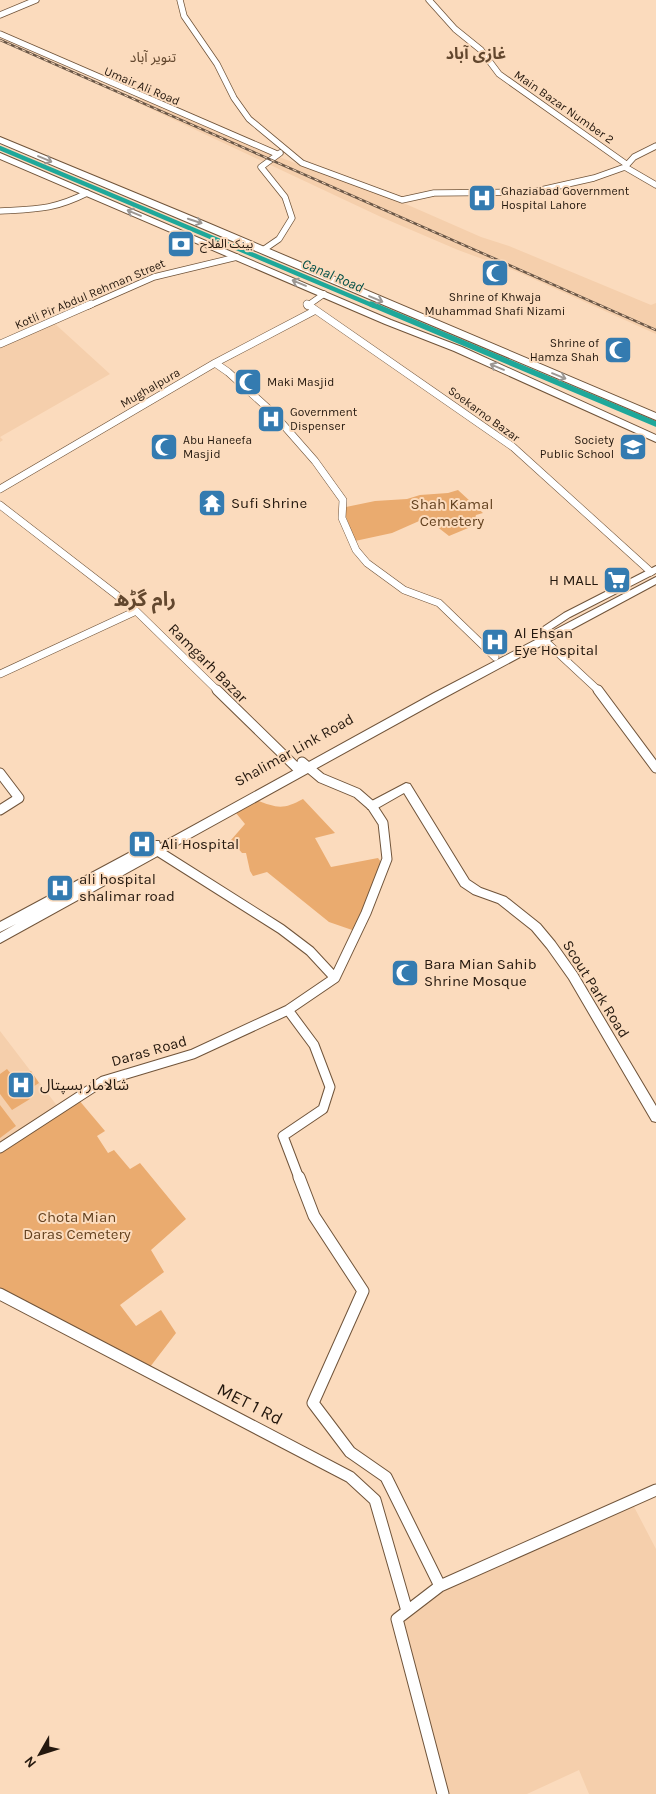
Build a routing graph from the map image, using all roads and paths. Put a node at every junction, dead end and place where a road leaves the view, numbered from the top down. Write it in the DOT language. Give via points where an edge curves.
graph roads {
  1 [pos="36,0"];
  2 [pos="180,0"];
  3 [pos="429,0"];
  4 [pos="0,16"];
  5 [pos="0,34"];
  6 [pos="0,140"];
  7 [pos="656,146"];
  8 [pos="285,151"];
  9 [pos="278,154"];
  10 [pos="0,156"];
  11 [pos="272,160"];
  12 [pos="626,166"];
  13 [pos="656,185"];
  14 [pos="87,193"];
  15 [pos="0,211"];
  16 [pos="263,250"];
  17 [pos="236,256"];
  18 [pos="324,294"];
  19 [pos="314,310"];
  20 [pos="0,344"];
  21 [pos="215,363"];
  22 [pos="580,385"];
  23 [pos="558,393"];
  24 [pos="656,411"];
  25 [pos="656,417"];
  26 [pos="656,433"];
  27 [pos="656,439"];
  28 [pos="0,489"];
  29 [pos="0,505"];
  30 [pos="655,574"];
  31 [pos="656,588"];
  32 [pos="136,611"];
  33 [pos="540,637"];
  34 [pos="495,656"];
  35 [pos="0,674"];
  36 [pos="301,767"];
  37 [pos="656,768"];
  38 [pos="0,773"];
  39 [pos="372,806"];
  40 [pos="0,810"];
  41 [pos="154,848"];
  42 [pos="0,927"];
  43 [pos="0,938"];
  44 [pos="337,975"];
  45 [pos="288,1010"];
  46 [pos="656,1117"];
  47 [pos="0,1148"];
  48 [pos="0,1294"];
  49 [pos="656,1490"];
  50 [pos="440,1586"];
  51 [pos="402,1615"];
  52 [pos="444,1794"];
  1 -- 4 [label="street"];
  2 -- 8 [label="street" via="184,16 217,64 234,98 249,119"];
  3 -- 12 [label="street, Main Bazar Number 2" via="455,29 481,50 499,74"];
  5 -- 9 [label="street, Umair Ali Road"];
  6 -- 16 [label="highway, one-way"];
  7 -- 12 [label="street"];
  8 -- 9 [label="street"];
  8 -- 12 [label="street" via="302,162 402,200 434,193 532,192 594,178"];
  9 -- 11 [label="street"];
  10 -- 14 [label="highway"];
  11 -- 16 [label="street" via="261,167 285,197 292,218 279,239"];
  12 -- 13 [label="street, Main Bazar Number 2"];
  14 -- 15 [label="street" via="47,208"];
  17 -- 14 [label="highway, one-way"];
  16 -- 22 [label="highway, one-way"];
  18 -- 17 [label="highway, one-way"];
  17 -- 20 [label="street, Kotli Pir Abdul Rehman Street" via="154,276"];
  18 -- 19 [label="street" via="306,305"];
  23 -- 18 [label="highway, one-way"];
  19 -- 21 [label="street, Mughalpura"];
  19 -- 30 [label="street, Soekarno Bazar" via="513,447"];
  21 -- 28 [label="street, Mughalpura"];
  21 -- 34 [label="street" via="272,412 315,461 343,500 342,518 356,550 367,562 404,590 439,603"];
  22 -- 24 [label="highway"];
  22 -- 25 [label="highway"];
  23 -- 26 [label="highway"];
  23 -- 27 [label="highway"];
  29 -- 32 [label="street, Ramgarh Bazar"];
  30 -- 33 [label="main road"];
  30 -- 33 [label="main road" via="567,615"];
  31 -- 33 [label="main road" via="614,609"];
  32 -- 35 [label="street"];
  32 -- 36 [label="street, Ramgarh Bazar"];
  33 -- 34 [label="main road, Shalimar Link Road"];
  33 -- 36 [label="main road, Shalimar Link Road"];
  33 -- 37 [label="street" via="602,693"];
  34 -- 36 [label="main road, Shalimar Link Road"];
  36 -- 39 [label="street, Ramgarh Bazar" via="349,788"];
  36 -- 41 [label="main road, Shalimar Link Road"];
  38 -- 40 [label="street" via="18,798"];
  39 -- 44 [label="street" via="383,823 387,859"];
  39 -- 46 [label="main road, Scout Park Road" via="406,787 465,883 476,891 502,900 536,927 573,976"];
  41 -- 42 [label="main road, Shalimar Link Road"];
  41 -- 43 [label="main road, Shalimar Link Road"];
  41 -- 44 [label="street" via="281,928"];
  44 -- 45 [label="street, Daras Road"];
  45 -- 47 [label="street, Daras Road" via="193,1054 103,1081"];
  45 -- 50 [label="street" via="314,1045 330,1087 323,1109 284,1136 314,1216 363,1291 313,1403 350,1452 386,1477"];
  48 -- 51 [label="street, MET 1 Rd" via="350,1477 375,1500"];
  49 -- 50 [label="street"];
  50 -- 51 [label="street"];
  51 -- 52 [label="street, MET 1 Rd"];
}
